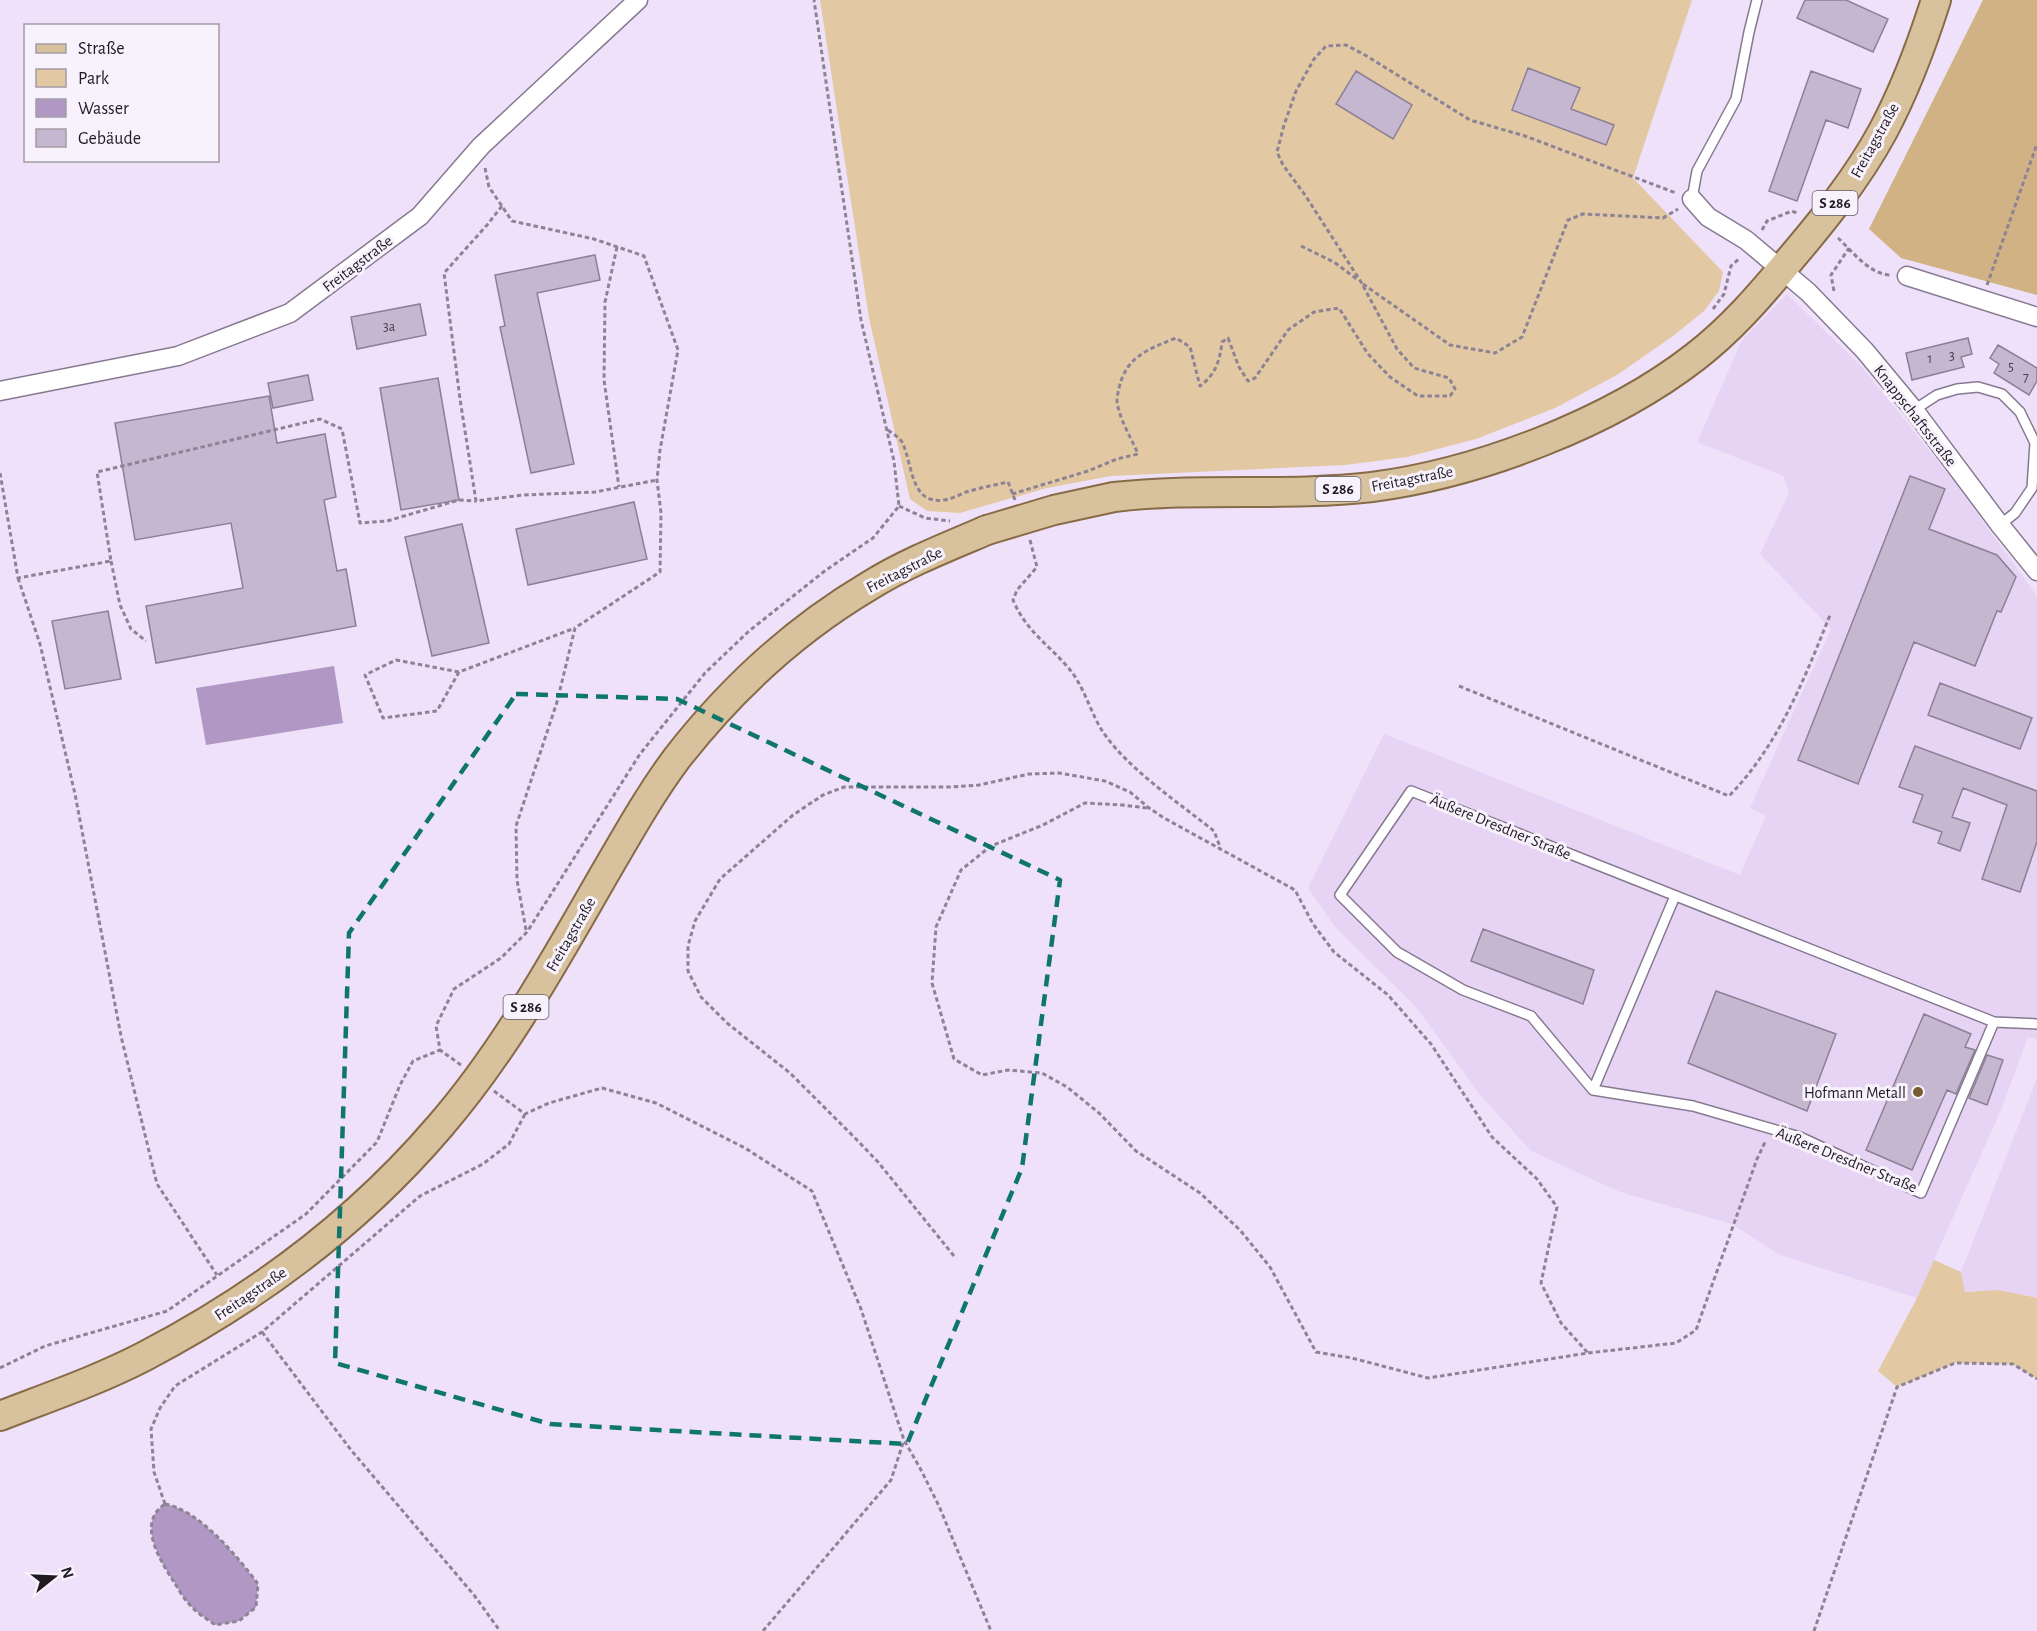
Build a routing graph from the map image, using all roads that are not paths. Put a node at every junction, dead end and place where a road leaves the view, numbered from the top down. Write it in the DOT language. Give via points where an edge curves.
graph roads {
  1 [pos="638,0"];
  2 [pos="1757,0"];
  3 [pos="1937,4"];
  4 [pos="1692,199"];
  5 [pos="1782,270"];
  6 [pos="1906,276"];
  7 [pos="2037,317"];
  8 [pos="0,391"];
  9 [pos="1914,410"];
  10 [pos="2000,525"];
  11 [pos="2037,571"];
  12 [pos="1675,896"];
  13 [pos="1994,1022"];
  14 [pos="2037,1024"];
  15 [pos="1593,1090"];
  16 [pos="0,1416"];
  1 -- 8 [label="street, Freitagstraße" via="481,146 420,216 290,313 178,356"];
  2 -- 4 [label="lane" via="1736,99 1696,171"];
  3 -- 5 [label="main road, Freitagstraße / S 286" via="1883,131 1820,225"];
  4 -- 5 [label="street" via="1708,218 1746,240"];
  5 -- 9 [label="street, Knappschaftsstraße" via="1865,351"];
  5 -- 16 [label="main road, Freitagstraße / S 286, bridge" via="1742,316 1695,357 1644,392 1554,436 1489,461 1372,486 1304,492 1139,494 1054,510 987,530 925,557 833,609 782,648 719,707 676,760 538,990 479,1077 399,1171 305,1254 264,1286 205,1323 142,1358"];
  6 -- 7 [label="street"];
  9 -- 10 [label="street, Knappschaftsstraße"];
  9 -- 10 [label="lane" via="1936,395 1978,387 2001,394 2020,412 2035,443 2032,488 2015,513"];
  10 -- 11 [label="street, Knappschaftsstraße"];
  12 -- 13 [label="lane, Äußere Dresdner Straße"];
  12 -- 15 [label="lane"];
  12 -- 15 [label="lane, Äußere Dresdner Straße" via="1411,791 1340,895 1397,952 1463,990 1531,1016"];
  13 -- 14 [label="lane, Äußere Dresdner Straße"];
  13 -- 15 [label="lane, Äußere Dresdner Straße" via="1921,1193 1800,1137 1693,1106"];
}
